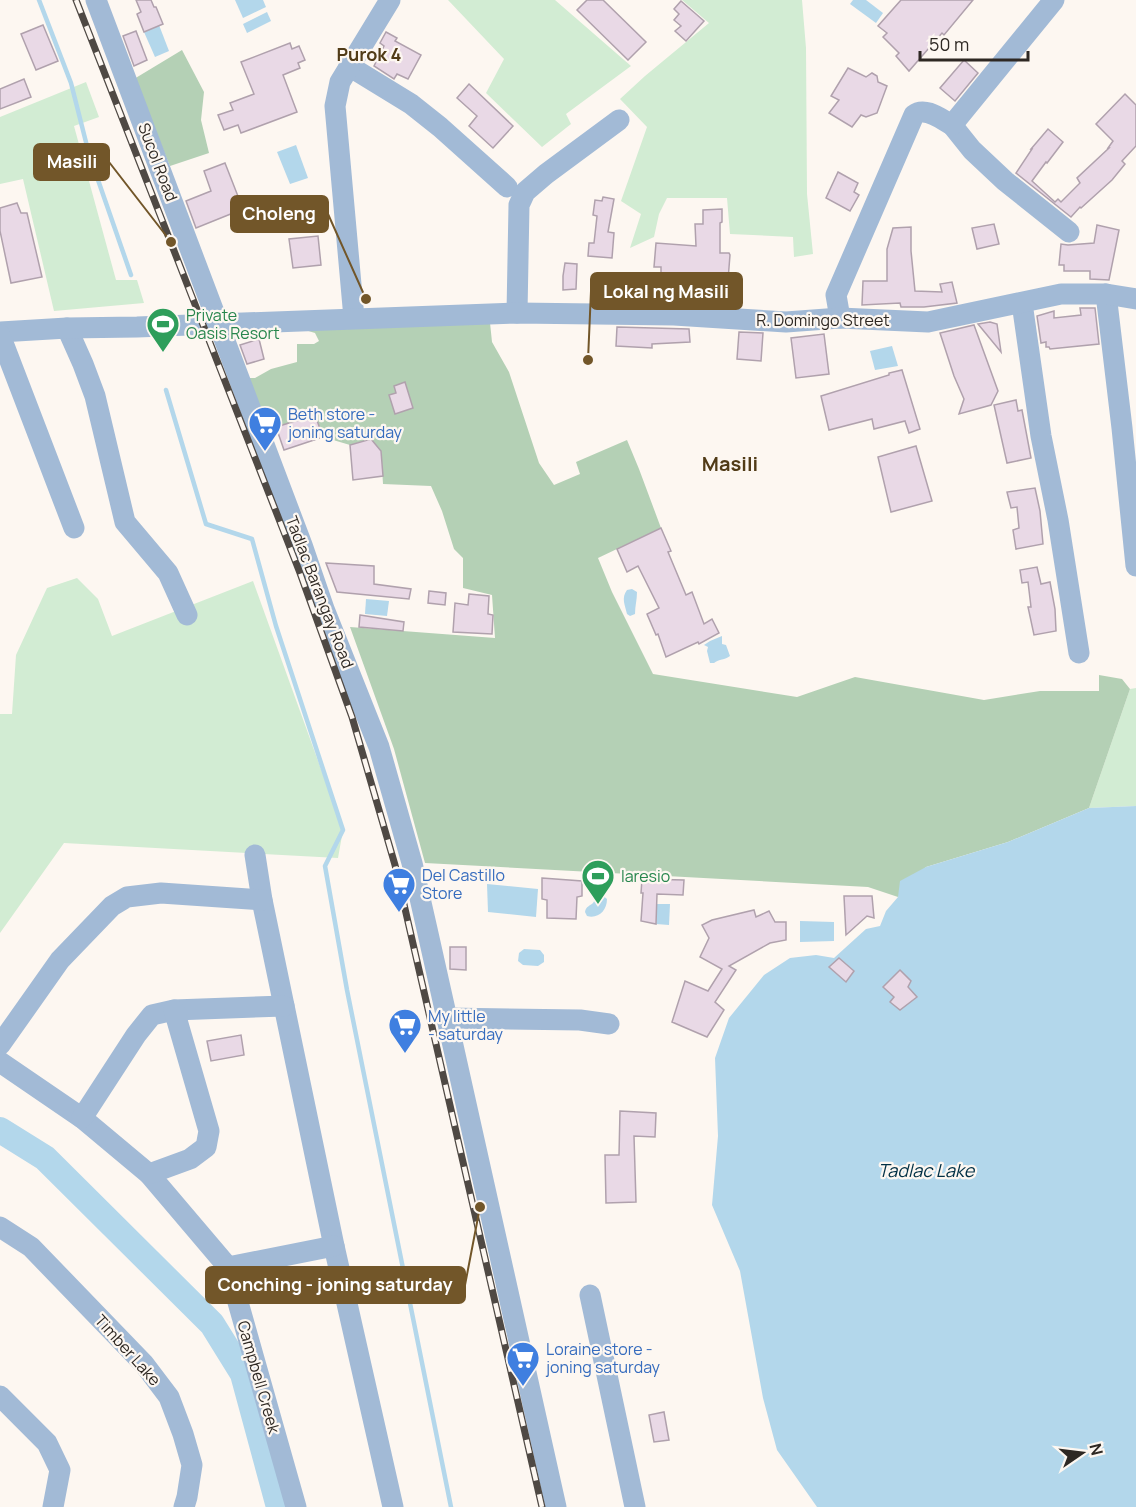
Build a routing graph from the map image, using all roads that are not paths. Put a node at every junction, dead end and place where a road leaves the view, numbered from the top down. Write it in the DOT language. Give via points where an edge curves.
graph roads {
  1 [pos="96,0"];
  2 [pos="390,0"];
  3 [pos="1054,0"];
  4 [pos="349,66"];
  5 [pos="619,120"];
  6 [pos="952,125"];
  7 [pos="507,187"];
  8 [pos="1069,232"];
  9 [pos="1106,294"];
  10 [pos="1136,298"];
  11 [pos="1022,303"];
  12 [pos="518,313"];
  13 [pos="354,318"];
  14 [pos="840,318"];
  15 [pos="218,324"];
  16 [pos="67,328"];
  17 [pos="0,334"];
  18 [pos="74,528"];
  19 [pos="1136,566"];
  20 [pos="187,615"];
  21 [pos="1079,653"];
  22 [pos="255,855"];
  23 [pos="262,900"];
  24 [pos="284,1006"];
  25 [pos="174,1010"];
  26 [pos="446,1018"];
  27 [pos="609,1024"];
  28 [pos="0,1046"];
  29 [pos="0,1062"];
  30 [pos="82,1118"];
  31 [pos="150,1174"];
  32 [pos="0,1227"];
  33 [pos="334,1246"];
  34 [pos="228,1267"];
  35 [pos="590,1295"];
  36 [pos="2,1403"];
  37 [pos="53,1507"];
  38 [pos="184,1507"];
  39 [pos="296,1507"];
  40 [pos="393,1507"];
  41 [pos="556,1507"];
  42 [pos="635,1507"];
  1 -- 15 [label="street, Sucol Road"];
  2 -- 4 [label="street"];
  3 -- 6 [label="street"];
  4 -- 7 [label="street" via="411,104"];
  4 -- 13 [label="street" via="340,82 335,106"];
  5 -- 12 [label="street" via="525,192 519,205"];
  6 -- 8 [label="street" via="1005,181"];
  6 -- 14 [label="street" via="926,111 914,115 836,295"];
  9 -- 10 [label="street, R. Domingo Street"];
  9 -- 11 [label="street, R. Domingo Street" via="1061,294"];
  9 -- 19 [label="street"];
  11 -- 14 [label="street, R. Domingo Street" via="928,322"];
  11 -- 21 [label="street"];
  12 -- 13 [label="street, R. Domingo Street"];
  12 -- 14 [label="street, R. Domingo Street" via="674,315 786,322"];
  13 -- 15 [label="street, R. Domingo Street"];
  15 -- 16 [label="street, R. Domingo Street"];
  15 -- 26 [label="street, Tadlac Barangay Road" via="379,747 412,863"];
  16 -- 17 [label="street, R. Domingo Street"];
  16 -- 20 [label="street" via="95,396 125,522 168,573"];
  17 -- 18 [label="street"];
  22 -- 23 [label="street"];
  23 -- 24 [label="street"];
  23 -- 28 [label="street" via="161,893 127,897 112,906 60,960"];
  24 -- 25 [label="street"];
  24 -- 33 [label="street"];
  25 -- 30 [label="street" via="152,1016"];
  25 -- 31 [label="street" via="209,1131 206,1147 190,1159"];
  26 -- 27 [label="street"];
  26 -- 41 [label="street, Tadlac Barangay Road"];
  29 -- 30 [label="street, Campbell Creek"];
  30 -- 31 [label="street, Campbell Creek"];
  31 -- 34 [label="street, Campbell Creek"];
  32 -- 38 [label="street, Timber Lake" via="31,1247 144,1364 169,1397 192,1465"];
  33 -- 34 [label="street"];
  33 -- 40 [label="street"];
  34 -- 39 [label="street, Campbell Creek"];
  35 -- 42 [label="street"];
  36 -- 37 [label="street" via="47,1443 60,1470"];
}
